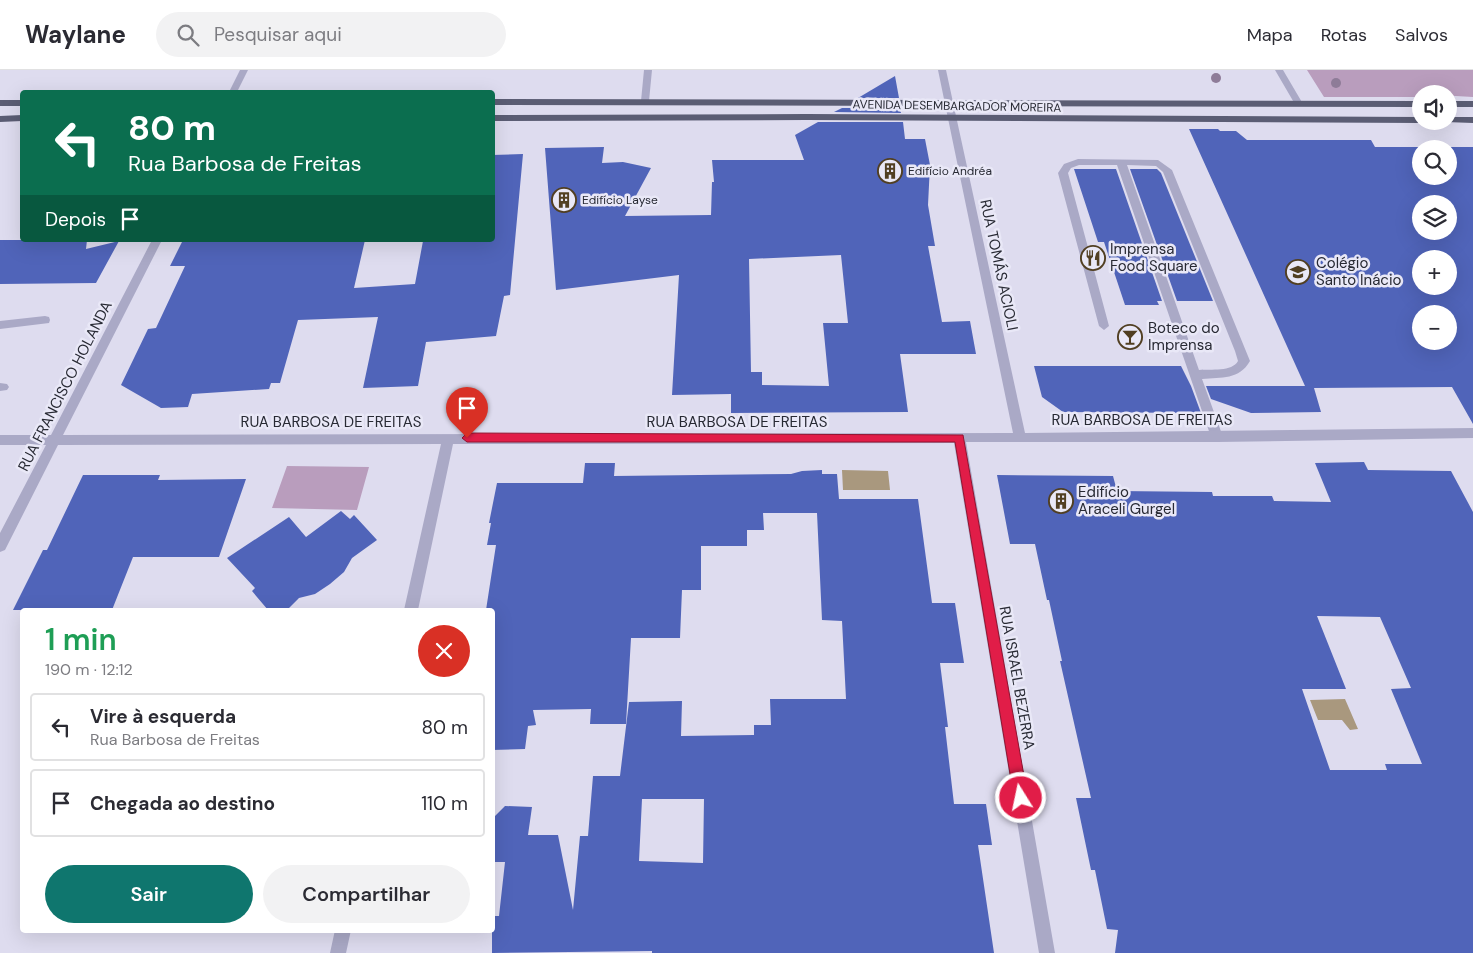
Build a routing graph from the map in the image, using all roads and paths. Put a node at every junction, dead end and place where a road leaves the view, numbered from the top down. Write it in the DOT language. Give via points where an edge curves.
graph roads {
  1 [pos="244,70"];
  2 [pos="648,70"];
  3 [pos="942,70"];
  4 [pos="1279,70"];
  5 [pos="233,90"];
  6 [pos="645,100"];
  7 [pos="495,102"];
  8 [pos="949,102"];
  9 [pos="0,103"];
  10 [pos="20,103"];
  11 [pos="1299,104"];
  12 [pos="1412,104"];
  13 [pos="1457,104"];
  14 [pos="1473,104"];
  15 [pos="0,118"];
  16 [pos="20,118"];
  17 [pos="495,118"];
  18 [pos="952,119"];
  19 [pos="1412,120"];
  20 [pos="1457,120"];
  21 [pos="1473,120"];
  22 [pos="1121,162"];
  23 [pos="156,242"];
  24 [pos="46,320"];
  25 [pos="0,326"];
  26 [pos="1104,326"];
  27 [pos="1196,375"];
  28 [pos="1473,433"];
  29 [pos="1020,436"];
  30 [pos="1217,437"];
  31 [pos="448,438"];
  32 [pos="959,438"];
  33 [pos="0,440"];
  34 [pos="55,440"];
  35 [pos="0,546"];
  36 [pos="411,608"];
  37 [pos="342,933"];
  38 [pos="338,953"];
  39 [pos="1047,953"];
  1 -- 5 [label="street"];
  2 -- 6 [label="street"];
  3 -- 8 [label="street, RUA TOMÁS ACIOLI"];
  4 -- 11 [label="street"];
  6 -- 7 [label="main road, AVENIDA DESEMBARGADOR MOREIRA"];
  6 -- 8 [label="main road, AVENIDA DESEMBARGADOR MOREIRA"];
  8 -- 11 [label="main road, AVENIDA DESEMBARGADOR MOREIRA"];
  8 -- 18 [label="street, RUA TOMÁS ACIOLI"];
  9 -- 10 [label="main road"];
  11 -- 12 [label="main road, AVENIDA DESEMBARGADOR MOREIRA"];
  13 -- 14 [label="main road"];
  15 -- 16 [label="main road"];
  17 -- 18 [label="main road, AVENIDA DESEMBARGADOR MOREIRA"];
  18 -- 19 [label="main road, AVENIDA DESEMBARGADOR MOREIRA"];
  18 -- 29 [label="street, RUA TOMÁS ACIOLI"];
  20 -- 21 [label="main road"];
  22 -- 26 [label="street" via="1078,162 1068,166 1063,173"];
  22 -- 27 [label="street"];
  22 -- 27 [label="street" via="1158,163 1167,170 1241,351 1244,361 1240,368"];
  23 -- 34 [label="street, RUA FRANCISCO HOLANDA"];
  24 -- 25 [label="street"];
  27 -- 30 [label="street"];
  28 -- 30 [label="street, RUA BARBOSA DE FREITAS"];
  29 -- 30 [label="street, RUA BARBOSA DE FREITAS"];
  29 -- 32 [label="street, RUA BARBOSA DE FREITAS"];
  31 -- 32 [label="street, RUA BARBOSA DE FREITAS"];
  31 -- 34 [label="street, RUA BARBOSA DE FREITAS"];
  31 -- 36 [label="street"];
  32 -- 39 [label="street, RUA ISRAEL BEZERRA"];
  33 -- 34 [label="street, RUA BARBOSA DE FREITAS"];
  34 -- 35 [label="street, RUA FRANCISCO HOLANDA"];
  37 -- 38 [label="street"];
}
